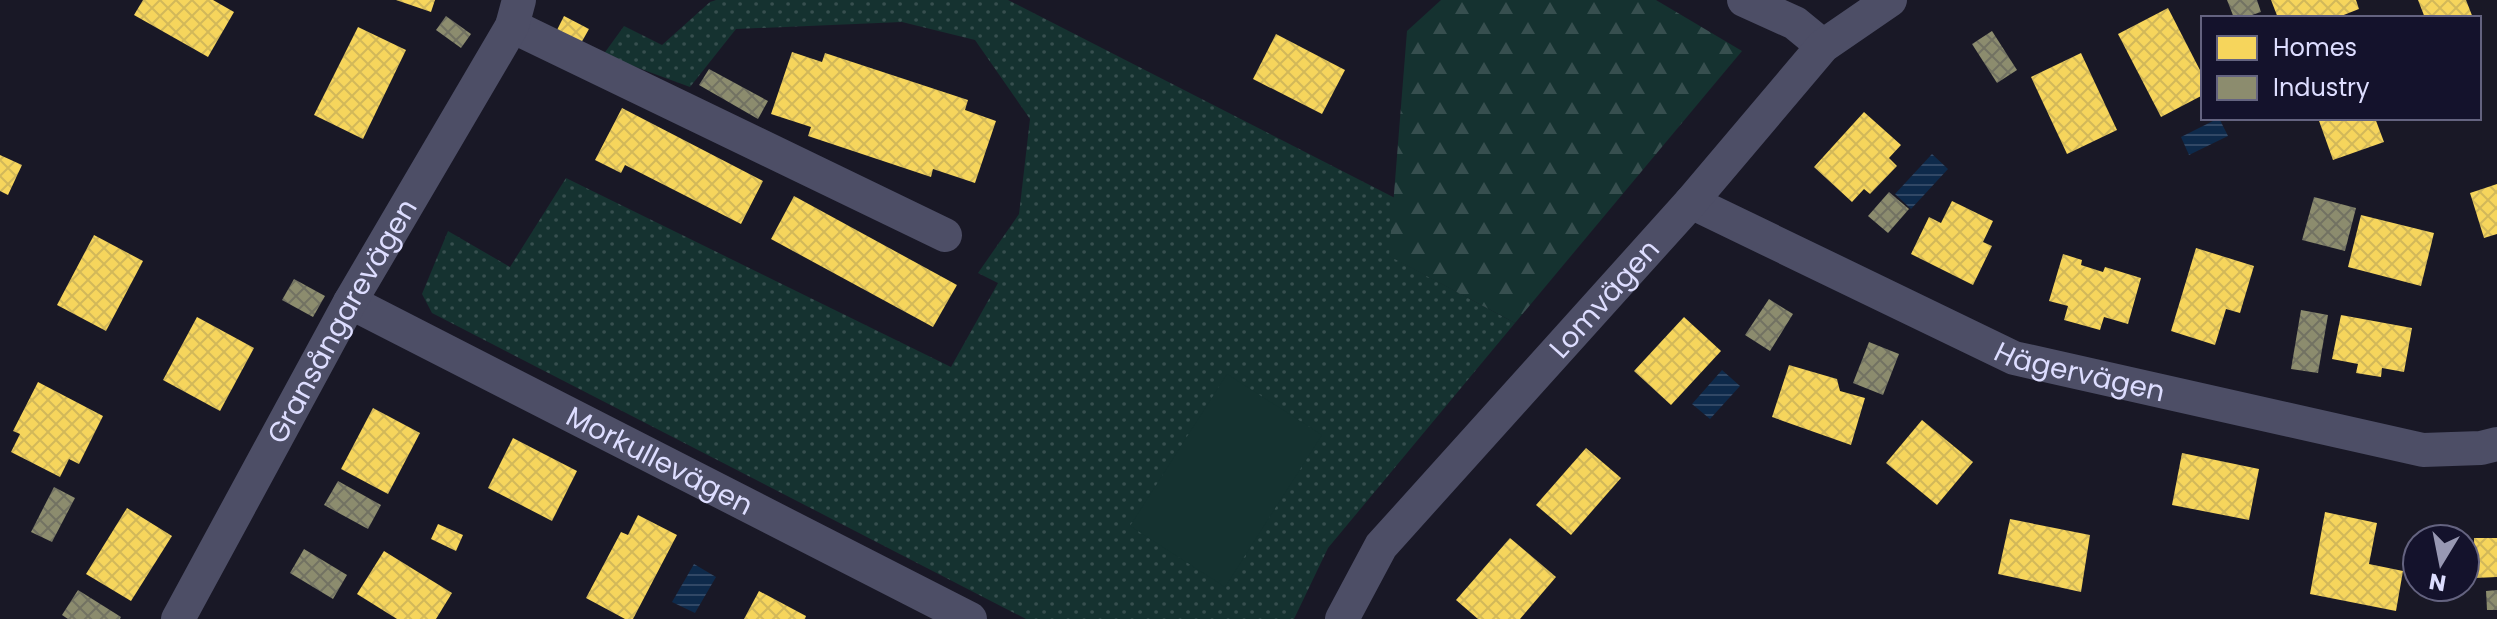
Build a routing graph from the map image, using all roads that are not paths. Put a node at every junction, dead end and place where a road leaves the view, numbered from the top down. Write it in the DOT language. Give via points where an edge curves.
graph roads {
  1 [pos="1744,0"];
  2 [pos="1890,0"];
  3 [pos="515,13"];
  4 [pos="1823,46"];
  5 [pos="1691,202"];
  6 [pos="945,235"];
  7 [pos="350,302"];
  8 [pos="2497,444"];
  9 [pos="178,619"];
  10 [pos="970,619"];
  11 [pos="1342,619"];
  1 -- 4 [label="street" via="1795,23"];
  2 -- 4 [label="street, Lomvägen"];
  3 -- 6 [label="street, Gransångarevägen"];
  3 -- 7 [label="street, Gransångarevägen"];
  4 -- 5 [label="street, Lomvägen"];
  5 -- 8 [label="street, Hägervägen" via="2014,358 2423,450"];
  5 -- 11 [label="street, Lomvägen" via="1381,546"];
  7 -- 9 [label="street, Gransångarevägen"];
  7 -- 10 [label="street, Morkullevägen"];
}
